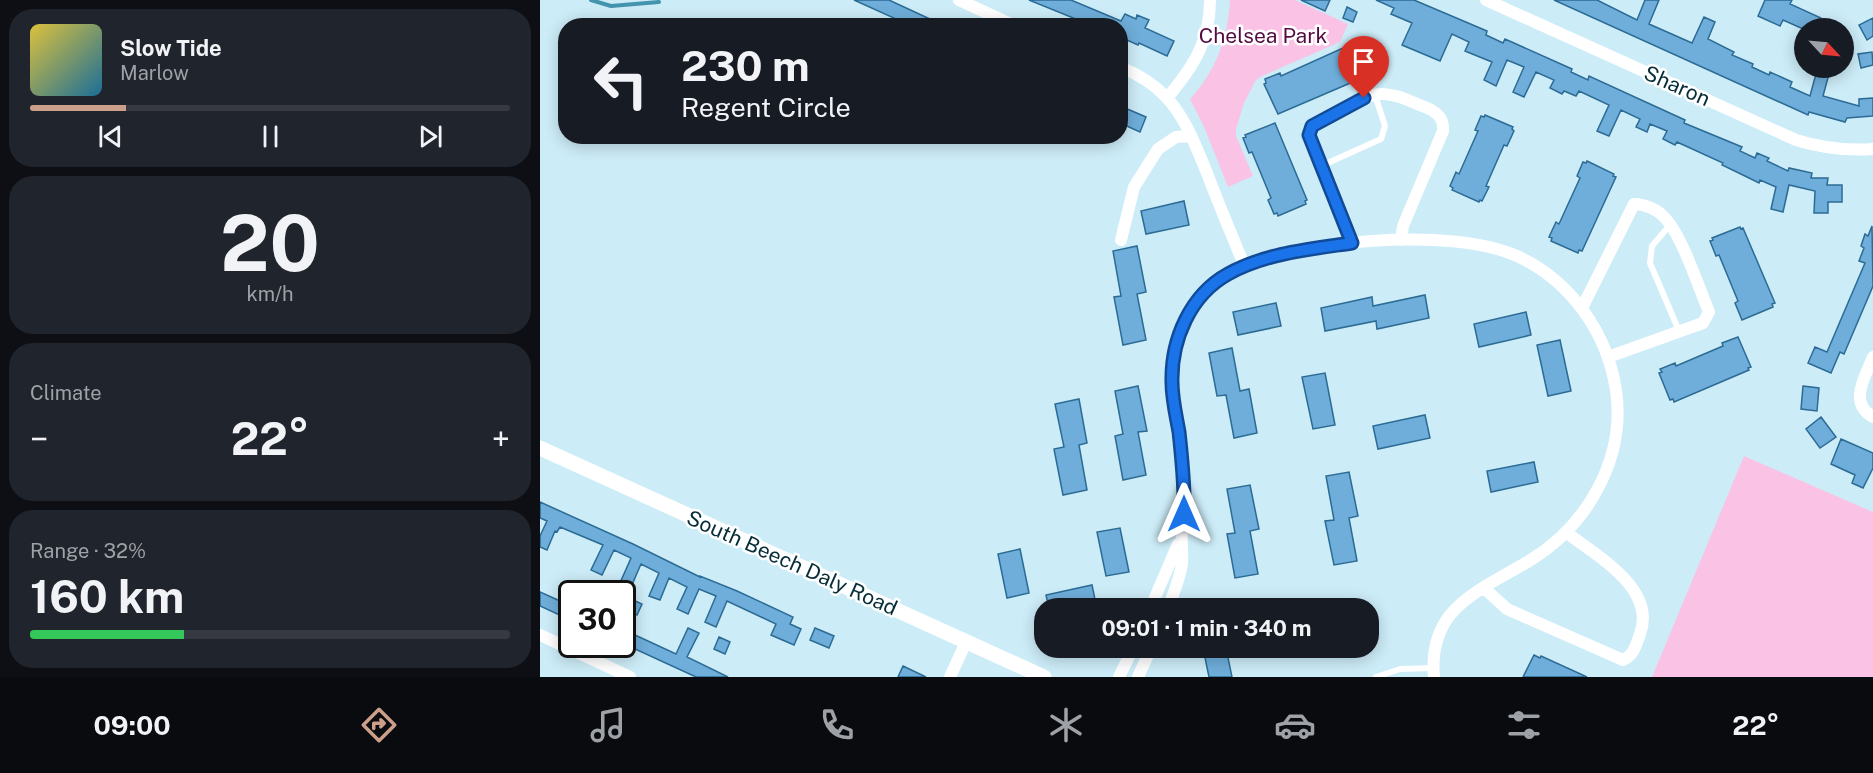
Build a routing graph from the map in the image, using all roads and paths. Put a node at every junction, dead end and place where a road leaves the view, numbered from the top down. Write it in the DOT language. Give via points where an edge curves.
graph roads {
  1 [pos="959,0"];
  2 [pos="1210,0"];
  3 [pos="1485,0"];
  4 [pos="998,18"];
  5 [pos="1128,70"];
  6 [pos="1376,95"];
  7 [pos="1167,98"];
  8 [pos="1191,136"];
  9 [pos="1873,149"];
  10 [pos="1321,167"];
  11 [pos="1670,225"];
  12 [pos="1121,240"];
  13 [pos="1401,240"];
  14 [pos="1352,243"];
  15 [pos="1245,267"];
  16 [pos="1582,308"];
  17 [pos="1679,331"];
  18 [pos="1608,357"];
  19 [pos="1873,357"];
  20 [pos="1873,417"];
  21 [pos="540,448"];
  22 [pos="1566,532"];
  23 [pos="1181,537"];
  24 [pos="1484,588"];
  25 [pos="1155,598"];
  26 [pos="1171,598"];
  27 [pos="540,635"];
  28 [pos="966,642"];
  29 [pos="1128,658"];
  30 [pos="1147,658"];
  31 [pos="1434,673"];
  32 [pos="630,677"];
  33 [pos="950,677"];
  34 [pos="1044,677"];
  35 [pos="1119,677"];
  36 [pos="1138,677"];
  37 [pos="1376,677"];
  1 -- 4 [label="street"];
  2 -- 7 [label="street" via="1200,52"];
  3 -- 9 [label="street, Sharon" via="1796,140 1822,148"];
  5 -- 7 [label="street" via="1153,84"];
  6 -- 10 [label="lane" via="1385,126 1381,140"];
  6 -- 10 [label="street" via="1312,126 1309,135"];
  6 -- 13 [label="street" via="1393,95 1430,109 1444,122"];
  7 -- 8 [label="street"];
  8 -- 12 [label="street" via="1176,138 1158,149 1134,187"];
  8 -- 15 [label="street"];
  10 -- 14 [label="street"];
  11 -- 16 [label="street" via="1664,216 1634,204"];
  11 -- 17 [label="lane" via="1652,246 1650,263"];
  11 -- 17 [label="street" via="1709,312 1703,323"];
  13 -- 14 [label="street"];
  13 -- 16 [label="street" via="1451,241 1500,249 1555,280"];
  14 -- 15 [label="street" via="1284,254"];
  15 -- 23 [label="street" via="1224,276 1202,296 1185,321 1176,344 1172,382 1184,491"];
  16 -- 18 [label="street"];
  17 -- 18 [label="street"];
  18 -- 22 [label="street" via="1616,394 1613,447 1596,493"];
  19 -- 20 [label="street" via="1859,392 1864,411"];
  21 -- 28 [label="street, South Beech Daly Road"];
  22 -- 24 [label="street" via="1532,560"];
  22 -- 24 [label="street" via="1622,575 1640,600 1643,625 1630,657 1623,660 1507,609"];
  23 -- 25 [label="street"];
  23 -- 26 [label="street" via="1182,563"];
  24 -- 31 [label="street" via="1462,603 1445,623 1435,647"];
  27 -- 32 [label="street"];
  28 -- 33 [label="street"];
  28 -- 34 [label="street, South Beech Daly Road"];
  29 -- 35 [label="street"];
  30 -- 36 [label="street"];
  31 -- 37 [label="lane" via="1400,669"];
}
